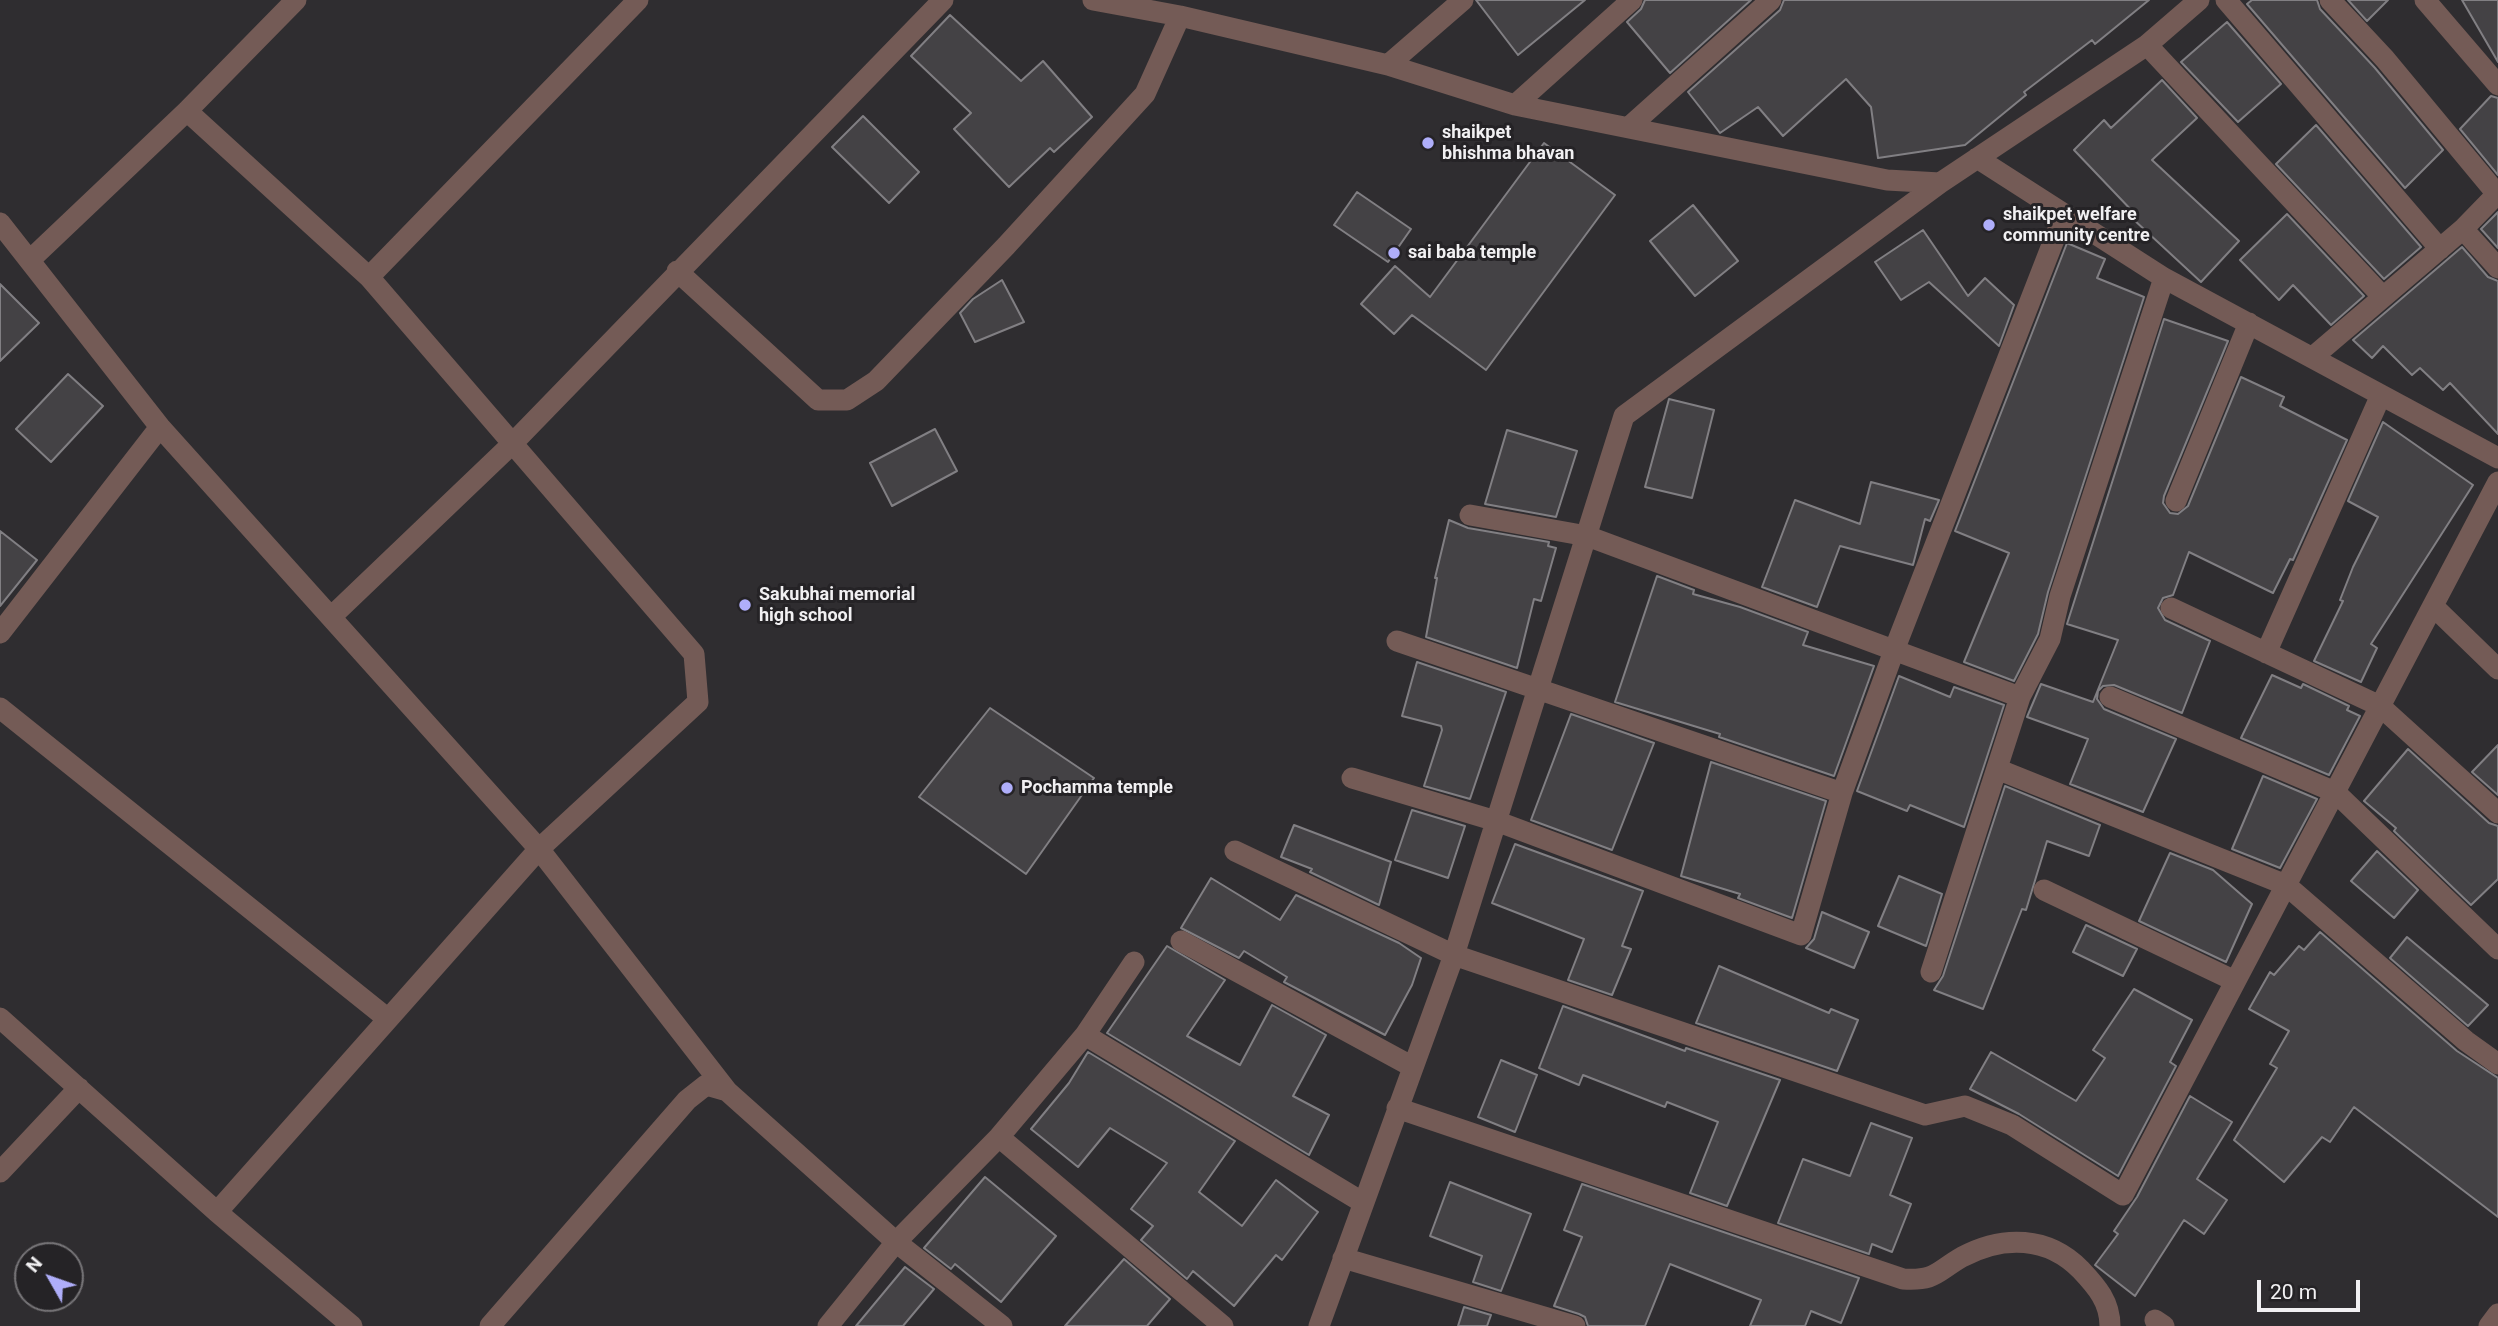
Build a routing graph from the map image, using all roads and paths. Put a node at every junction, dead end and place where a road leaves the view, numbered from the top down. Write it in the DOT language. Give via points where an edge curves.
graph roads {
  1 [pos="296,0"];
  2 [pos="638,0"];
  3 [pos="943,0"];
  4 [pos="1093,0"];
  5 [pos="1463,0"];
  6 [pos="1632,0"];
  7 [pos="1771,0"];
  8 [pos="2199,0"];
  9 [pos="2226,0"];
  10 [pos="2330,0"];
  11 [pos="2426,0"];
  12 [pos="1180,16"];
  13 [pos="2147,45"];
  14 [pos="1388,65"];
  15 [pos="2498,85"];
  16 [pos="1515,105"];
  17 [pos="187,111"];
  18 [pos="1629,127"];
  19 [pos="1977,158"];
  20 [pos="1940,183"];
  21 [pos="2064,214"];
  22 [pos="0,223"];
  23 [pos="2463,229"];
  24 [pos="2440,249"];
  25 [pos="30,260"];
  26 [pos="2498,268"];
  27 [pos="677,271"];
  28 [pos="369,277"];
  29 [pos="2164,278"];
  30 [pos="2383,297"];
  31 [pos="2249,323"];
  32 [pos="2314,356"];
  33 [pos="2381,395"];
  34 [pos="160,427"];
  35 [pos="512,444"];
  36 [pos="2498,457"];
  37 [pos="2496,493"];
  38 [pos="2176,501"];
  39 [pos="1470,516"];
  40 [pos="1587,536"];
  41 [pos="2433,606"];
  42 [pos="2171,608"];
  43 [pos="331,617"];
  44 [pos="0,633"];
  45 [pos="1397,641"];
  46 [pos="1895,648"];
  47 [pos="2266,653"];
  48 [pos="2498,669"];
  49 [pos="1538,690"];
  50 [pos="2021,697"];
  51 [pos="2110,697"];
  52 [pos="2380,706"];
  53 [pos="0,708"];
  54 [pos="1997,769"];
  55 [pos="1352,778"];
  56 [pos="2335,792"];
  57 [pos="1842,793"];
  58 [pos="2498,813"];
  59 [pos="1496,821"];
  60 [pos="539,849"];
  61 [pos="1235,851"];
  62 [pos="2286,885"];
  63 [pos="2045,890"];
  64 [pos="1181,941"];
  65 [pos="2498,949"];
  66 [pos="1454,955"];
  67 [pos="1134,962"];
  68 [pos="1931,972"];
  69 [pos="2235,981"];
  70 [pos="0,1018"];
  71 [pos="388,1019"];
  72 [pos="1085,1035"];
  73 [pos="2498,1064"];
  74 [pos="1411,1066"];
  75 [pos="79,1088"];
  76 [pos="727,1091"];
  77 [pos="1397,1108"];
  78 [pos="999,1137"];
  79 [pos="0,1172"];
  80 [pos="1362,1202"];
  81 [pos="217,1212"];
  82 [pos="897,1242"];
  83 [pos="1343,1258"];
  84 [pos="2498,1314"];
  85 [pos="352,1326"];
  86 [pos="490,1326"];
  87 [pos="828,1326"];
  88 [pos="1002,1326"];
  89 [pos="1223,1326"];
  90 [pos="1319,1326"];
  91 [pos="1575,1326"];
  92 [pos="2110,1326"];
  93 [pos="2489,1326"];
  1 -- 17 [label="street"];
  2 -- 28 [label="street"];
  3 -- 27 [label="street"];
  4 -- 12 [label="street"];
  5 -- 14 [label="street"];
  6 -- 16 [label="street"];
  7 -- 18 [label="street"];
  8 -- 13 [label="street"];
  9 -- 24 [label="street"];
  10 -- 23 [label="street" via="2497,194"];
  11 -- 15 [label="street"];
  12 -- 14 [label="street"];
  12 -- 27 [label="street" via="1144,94 886,372 848,400 818,400"];
  13 -- 19 [label="street"];
  13 -- 30 [label="street"];
  14 -- 16 [label="street"];
  16 -- 18 [label="street"];
  17 -- 25 [label="street"];
  17 -- 28 [label="street"];
  18 -- 20 [label="street" via="1887,180"];
  19 -- 20 [label="street"];
  19 -- 21 [label="street"];
  20 -- 40 [label="street" via="1624,416"];
  21 -- 29 [label="street"];
  21 -- 46 [label="street"];
  22 -- 25 [label="street"];
  23 -- 24 [label="street"];
  23 -- 26 [label="street"];
  24 -- 30 [label="street"];
  25 -- 34 [label="street"];
  27 -- 35 [label="street"];
  28 -- 35 [label="street"];
  29 -- 31 [label="street"];
  29 -- 50 [label="street" via="2050,639"];
  30 -- 32 [label="street"];
  31 -- 32 [label="street"];
  31 -- 38 [label="street"];
  32 -- 33 [label="street"];
  33 -- 36 [label="street"];
  33 -- 47 [label="street"];
  34 -- 43 [label="street"];
  34 -- 44 [label="street"];
  35 -- 43 [label="street"];
  35 -- 60 [label="street" via="694,654 698,702"];
  37 -- 41 [label="street"];
  39 -- 40 [label="street"];
  40 -- 46 [label="street"];
  40 -- 49 [label="street"];
  41 -- 48 [label="street"];
  41 -- 52 [label="street"];
  42 -- 47 [label="street"];
  43 -- 60 [label="street"];
  45 -- 49 [label="street"];
  46 -- 50 [label="street"];
  46 -- 57 [label="street"];
  47 -- 52 [label="street"];
  49 -- 57 [label="street"];
  49 -- 59 [label="street"];
  50 -- 54 [label="street"];
  51 -- 56 [label="street"];
  52 -- 56 [label="street"];
  52 -- 58 [label="street"];
  53 -- 71 [label="street"];
  54 -- 62 [label="street"];
  54 -- 68 [label="street"];
  55 -- 59 [label="street"];
  56 -- 62 [label="street"];
  56 -- 65 [label="street"];
  57 -- 59 [label="street" via="1801,935"];
  59 -- 66 [label="street"];
  60 -- 71 [label="street"];
  60 -- 76 [label="street"];
  61 -- 66 [label="street"];
  62 -- 69 [label="street"];
  62 -- 73 [label="street"];
  63 -- 69 [label="street"];
  64 -- 74 [label="street"];
  66 -- 69 [label="street" via="1925,1115 1965,1106 2012,1125 2123,1195"];
  66 -- 74 [label="street"];
  67 -- 72 [label="street"];
  70 -- 75 [label="street"];
  71 -- 81 [label="street"];
  72 -- 78 [label="street"];
  72 -- 80 [label="street"];
  74 -- 77 [label="street"];
  75 -- 79 [label="street"];
  75 -- 81 [label="street"];
  76 -- 82 [label="street"];
  76 -- 86 [label="street" via="706,1085 687,1100"];
  77 -- 80 [label="street"];
  77 -- 92 [label="street" via="1903,1279 1924,1280 1961,1258 2008,1241 2049,1245 2093,1283 2110,1308"];
  78 -- 82 [label="street"];
  78 -- 89 [label="street"];
  80 -- 83 [label="street"];
  81 -- 85 [label="street"];
  82 -- 87 [label="street"];
  82 -- 88 [label="street"];
  83 -- 90 [label="street"];
  83 -- 91 [label="street"];
  84 -- 93 [label="street"];
}
